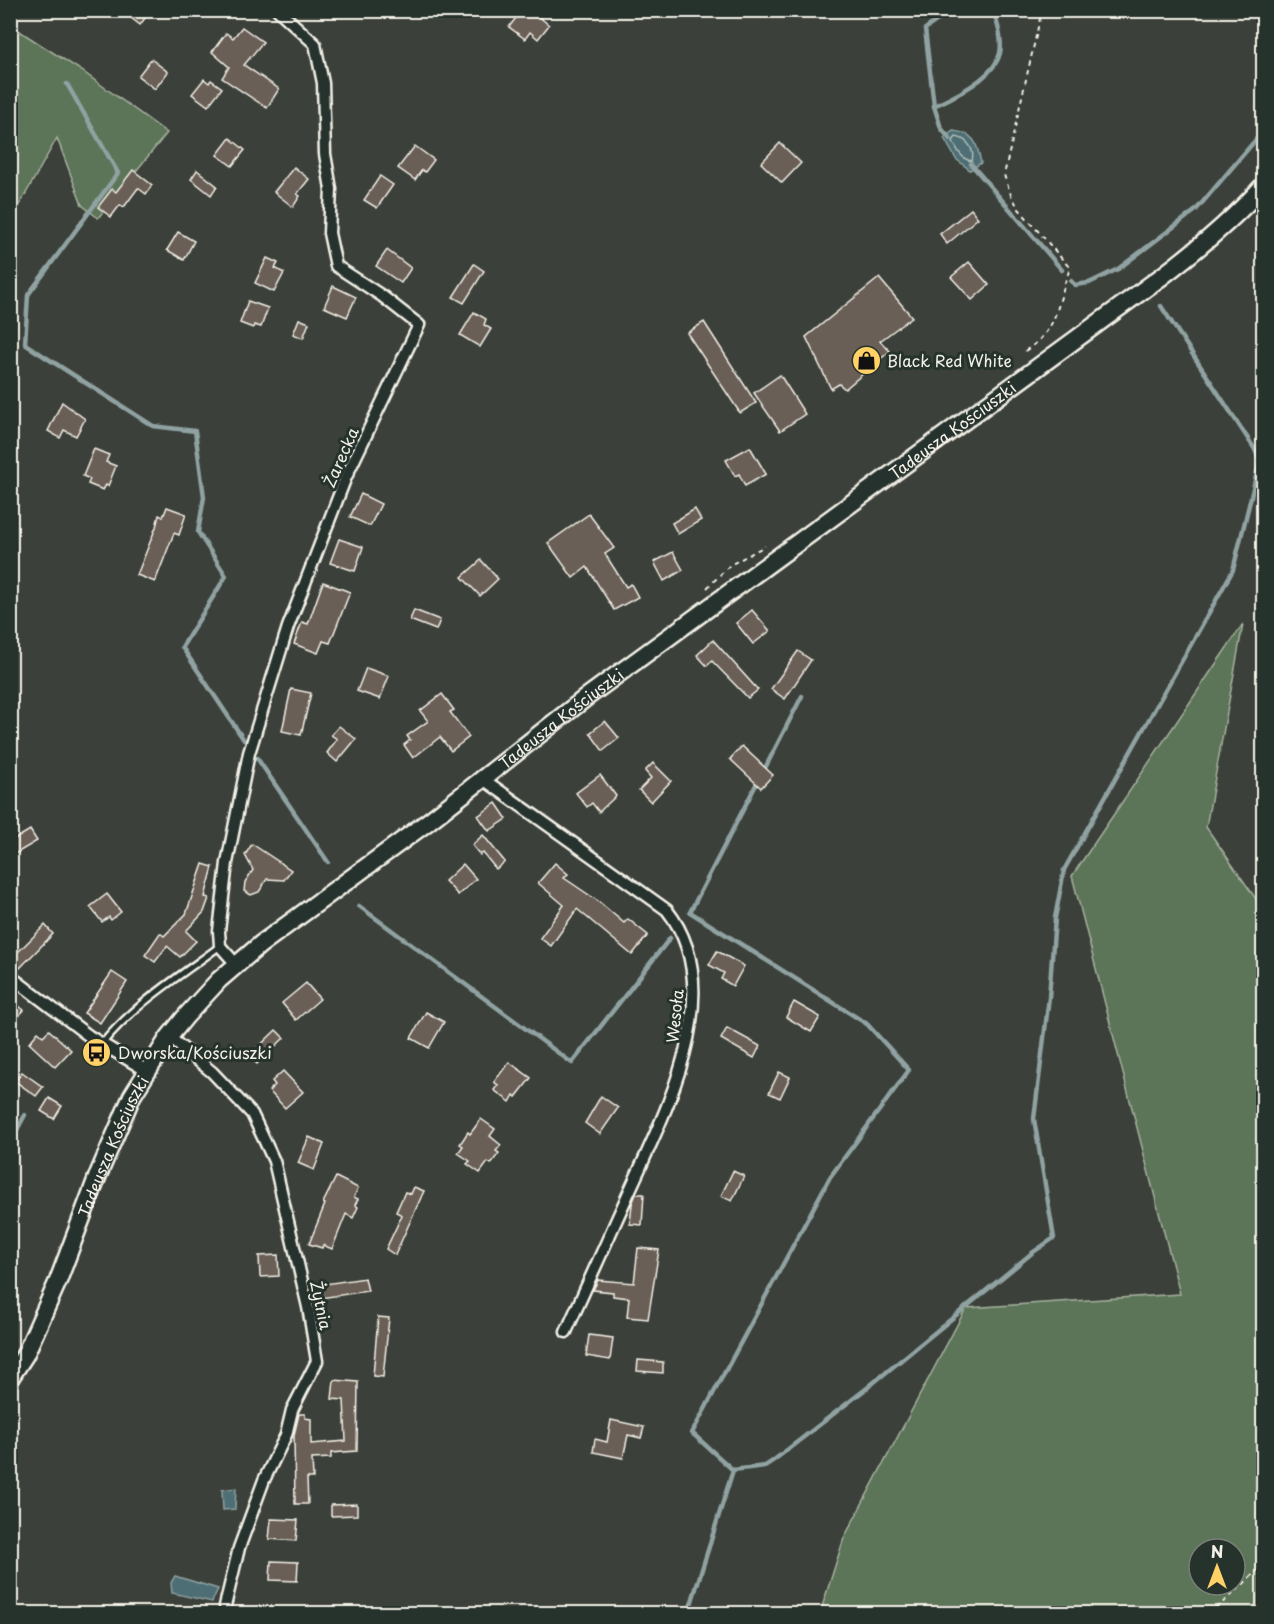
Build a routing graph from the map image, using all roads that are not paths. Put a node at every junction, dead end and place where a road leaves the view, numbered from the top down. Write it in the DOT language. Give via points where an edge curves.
graph roads {
  1 [pos="278,10"];
  2 [pos="1263,185"];
  3 [pos="483,779"];
  4 [pos="220,946"];
  5 [pos="236,964"];
  6 [pos="10,976"];
  7 [pos="169,1037"];
  8 [pos="102,1044"];
  9 [pos="147,1071"];
  10 [pos="566,1332"];
  11 [pos="10,1378"];
  12 [pos="225,1606"];
  1 -- 4 [label="street, Żarecka" via="315,44 323,83 331,189 329,233 336,266 419,325 346,477 288,627 249,753 227,863"];
  2 -- 3 [label="main road, Tadeusza Kościuszki" via="1213,235 1161,277 588,696"];
  3 -- 5 [label="main road, Tadeusza Kościuszki"];
  3 -- 10 [label="street, Wesoła" via="667,910 687,945 694,995 690,1034 668,1105"];
  4 -- 5 [label="street"];
  4 -- 8 [label="lane" via="141,1006"];
  5 -- 7 [label="main road, Tadeusza Kościuszki"];
  6 -- 8 [label="street"];
  7 -- 9 [label="main road, Tadeusza Kościuszki"];
  7 -- 12 [label="street, Żytnia" via="212,1072 252,1114 274,1161 317,1361 292,1410 286,1435 242,1538"];
  8 -- 9 [label="street"];
  9 -- 11 [label="main road, Tadeusza Kościuszki" via="113,1136 42,1318"];
}
